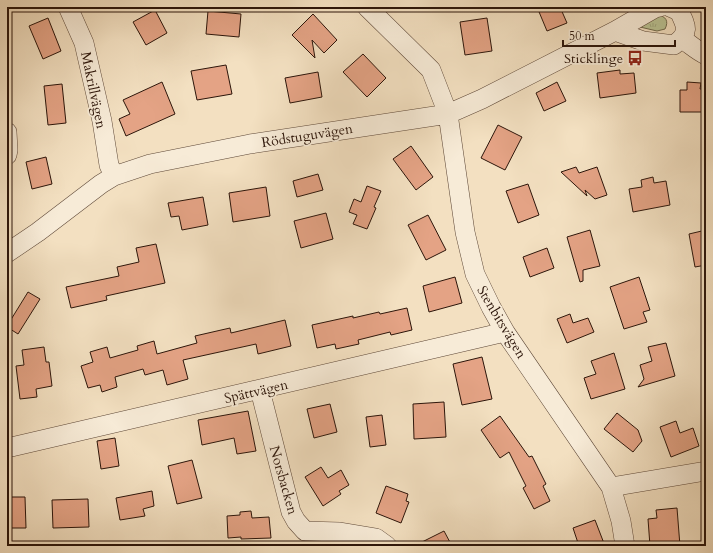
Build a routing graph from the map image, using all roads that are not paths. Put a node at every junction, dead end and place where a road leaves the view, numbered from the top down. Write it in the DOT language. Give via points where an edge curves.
graph roads {
  1 [pos="68,7"];
  2 [pos="367,7"];
  3 [pos="660,7"];
  4 [pos="675,8"];
  5 [pos="614,31"];
  6 [pos="682,39"];
  7 [pos="706,55"];
  8 [pos="448,114"];
  9 [pos="7,132"];
  10 [pos="7,155"];
  11 [pos="114,176"];
  12 [pos="7,253"];
  13 [pos="506,332"];
  14 [pos="260,390"];
  15 [pos="7,448"];
  16 [pos="706,471"];
  17 [pos="612,487"];
  18 [pos="386,546"];
  19 [pos="625,546"];
  1 -- 11 [label="street, Makrillvägen" via="84,43 109,165"];
  2 -- 8 [label="street, Stenbitsvägen" via="431,70"];
  3 -- 5 [label="street, Rödstuguvägen"];
  4 -- 6 [label="street" via="685,24"];
  5 -- 6 [label="street" via="656,43 674,45"];
  5 -- 8 [label="street, Rödstuguvägen" via="482,100"];
  6 -- 7 [label="street"];
  8 -- 11 [label="street, Rödstuguvägen" via="250,144 150,164"];
  8 -- 13 [label="street, Stenbitsvägen" via="465,232 475,274"];
  9 -- 10 [label="street"];
  11 -- 12 [label="street, Rödstuguvägen"];
  13 -- 14 [label="street, Spättvägen"];
  13 -- 17 [label="street, Stenbitsvägen"];
  14 -- 15 [label="street, Spättvägen"];
  14 -- 18 [label="street, Norsbacken" via="291,512 296,521 305,531 340,532 376,538"];
  16 -- 17 [label="street"];
  17 -- 19 [label="street, Stenbitsvägen" via="622,521"];
}
